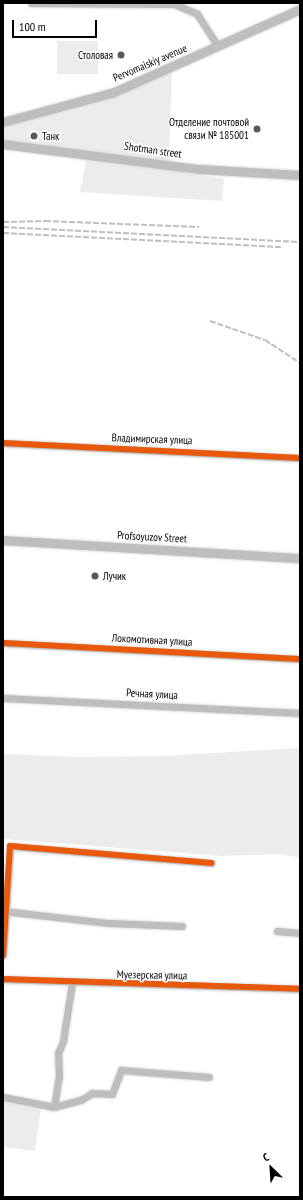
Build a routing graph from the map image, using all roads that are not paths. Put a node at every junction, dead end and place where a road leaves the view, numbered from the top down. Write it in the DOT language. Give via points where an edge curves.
graph roads {
  1 [pos="31,3"];
  2 [pos="300,9"];
  3 [pos="218,46"];
  4 [pos="3,122"];
  5 [pos="3,144"];
  6 [pos="300,175"];
  7 [pos="3,442"];
  8 [pos="300,458"];
  9 [pos="3,540"];
  10 [pos="300,558"];
  11 [pos="3,643"];
  12 [pos="300,659"];
  13 [pos="3,698"];
  14 [pos="300,713"];
  15 [pos="210,863"];
  16 [pos="5,911"];
  17 [pos="182,926"];
  18 [pos="278,931"];
  19 [pos="300,933"];
  20 [pos="3,955"];
  21 [pos="3,979"];
  22 [pos="72,983"];
  23 [pos="300,989"];
  24 [pos="209,1077"];
  25 [pos="3,1097"];
  26 [pos="54,1107"];
  1 -- 3 [label="street" via="174,4 197,14"];
  2 -- 3 [label="main road, Pervomaiskiy avenue"];
  3 -- 4 [label="main road, Pervomaiskiy avenue" via="114,92"];
  5 -- 6 [label="main road, Shotman street" via="199,169"];
  7 -- 8 [label="street, Владимирская улица"];
  9 -- 10 [label="main road, Profsoyuzov Street"];
  11 -- 12 [label="street, Локомотивная улица"];
  13 -- 14 [label="street, Речная улица"];
  15 -- 16 [label="street" via="10,846"];
  16 -- 17 [label="street" via="109,923"];
  16 -- 20 [label="street"];
  18 -- 19 [label="street"];
  21 -- 22 [label="street, Муезерская улица"];
  22 -- 23 [label="street, Муезерская улица"];
  22 -- 26 [label="street" via="63,1041 58,1053 59,1077"];
  24 -- 26 [label="street" via="121,1070 112,1094 92,1093 81,1100"];
  25 -- 26 [label="street"];
}
